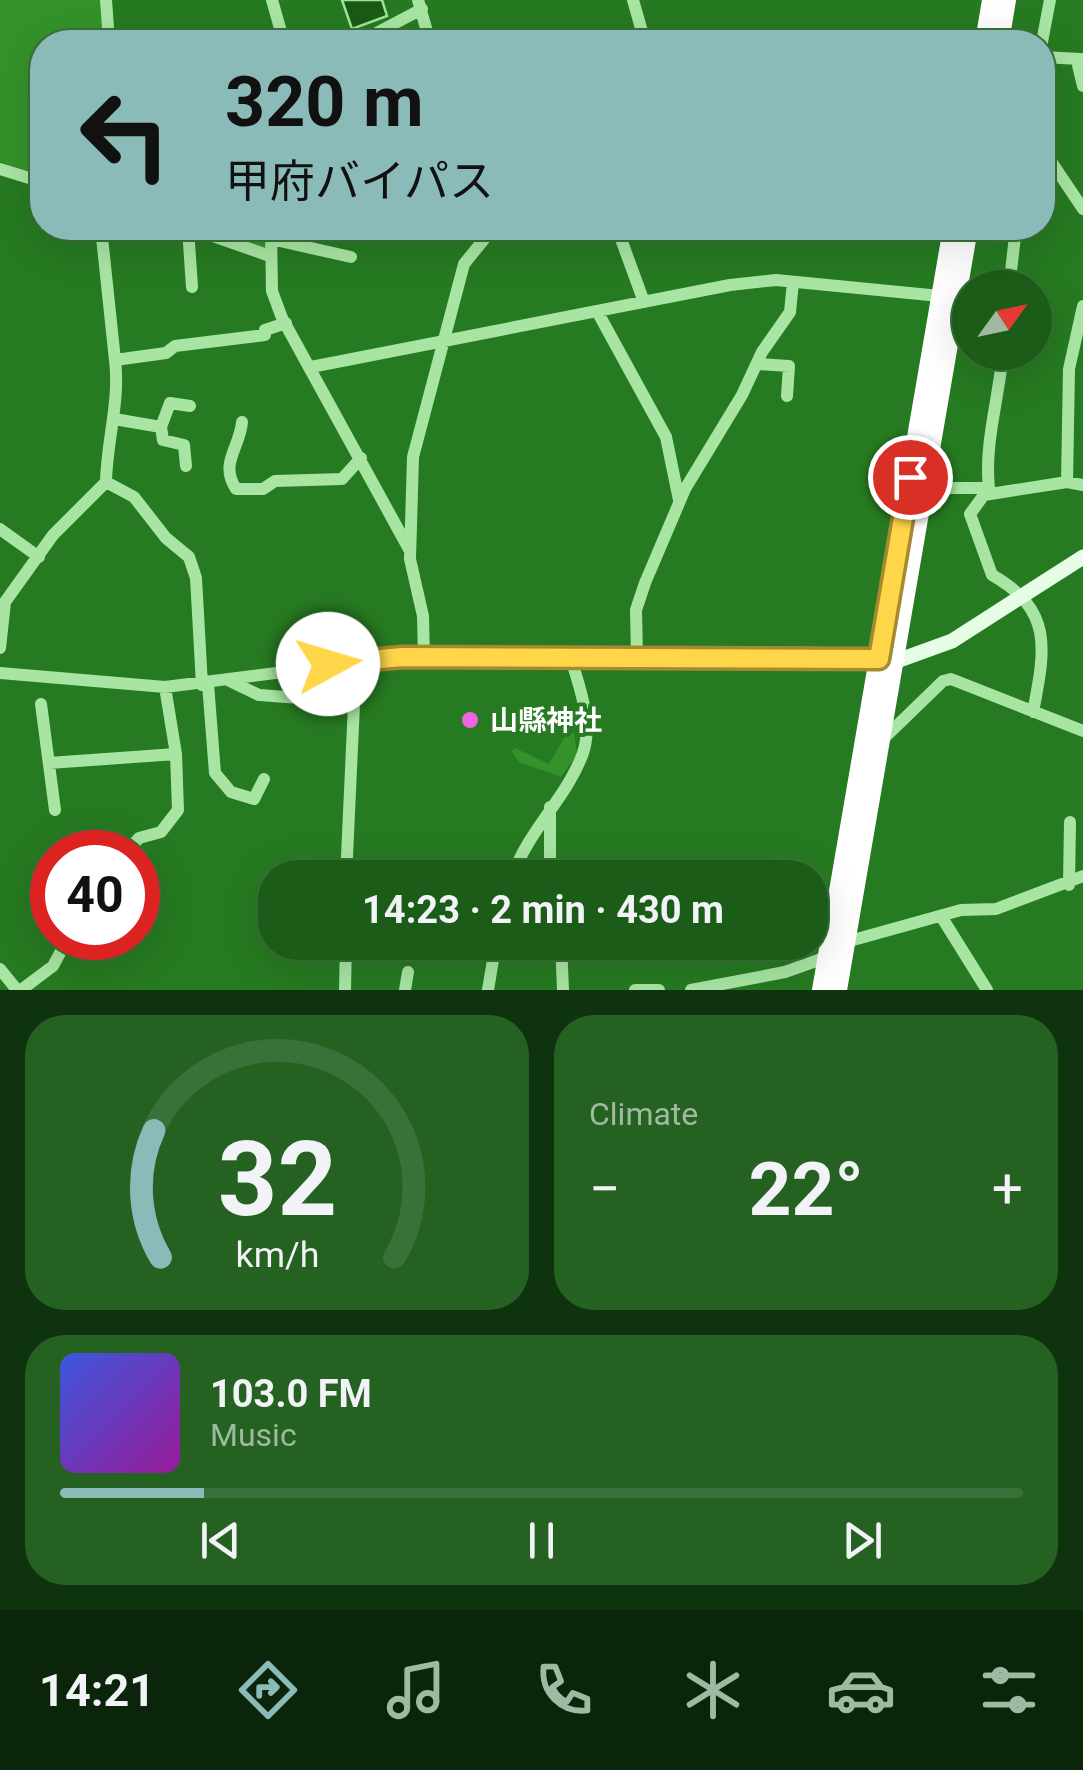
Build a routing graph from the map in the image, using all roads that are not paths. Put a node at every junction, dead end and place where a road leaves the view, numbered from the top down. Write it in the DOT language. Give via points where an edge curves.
graph roads {
  1 [pos="106,0"];
  2 [pos="272,0"];
  3 [pos="633,0"];
  4 [pos="991,0"];
  5 [pos="1008,0"];
  6 [pos="1050,0"];
  7 [pos="420,4"];
  8 [pos="109,30"];
  9 [pos="281,30"];
  10 [pos="379,30"];
  11 [pos="427,30"];
  12 [pos="642,30"];
  13 [pos="986,30"];
  14 [pos="1002,30"];
  15 [pos="1044,30"];
  16 [pos="1055,58"];
  17 [pos="1082,59"];
  18 [pos="1083,86"];
  19 [pos="1055,167"];
  20 [pos="0,169"];
  21 [pos="30,178"];
  22 [pos="1083,209"];
  23 [pos="103,240"];
  24 [pos="190,240"];
  25 [pos="224,240"];
  26 [pos="271,240"];
  27 [pos="294,240"];
  28 [pos="482,240"];
  29 [pos="621,240"];
  30 [pos="950,240"];
  31 [pos="967,240"];
  32 [pos="1015,240"];
  33 [pos="270,256"];
  34 [pos="351,257"];
  35 [pos="1011,270"];
  36 [pos="793,282"];
  37 [pos="192,287"];
  38 [pos="940,296"];
  39 [pos="644,302"];
  40 [pos="1083,306"];
  41 [pos="596,311"];
  42 [pos="286,323"];
  43 [pos="444,342"];
  44 [pos="115,360"];
  45 [pos="756,364"];
  46 [pos="311,367"];
  47 [pos="1002,370"];
  48 [pos="1076,381"];
  49 [pos="787,396"];
  50 [pos="190,406"];
  51 [pos="114,419"];
  52 [pos="242,422"];
  53 [pos="161,426"];
  54 [pos="362,458"];
  55 [pos="186,466"];
  56 [pos="106,482"];
  57 [pos="1067,482"];
  58 [pos="1083,486"];
  59 [pos="924,488"];
  60 [pos="986,492"];
  61 [pos="679,503"];
  62 [pos="0,530"];
  63 [pos="410,552"];
  64 [pos="39,557"];
  65 [pos="1083,557"];
  66 [pos="1024,596"];
  67 [pos="2,601"];
  68 [pos="0,648"];
  69 [pos="637,657"];
  70 [pos="424,658"];
  71 [pos="356,660"];
  72 [pos="572,660"];
  73 [pos="887,660"];
  74 [pos="0,672"];
  75 [pos="229,680"];
  76 [pos="205,684"];
  77 [pos="165,687"];
  78 [pos="354,702"];
  79 [pos="41,704"];
  80 [pos="1034,712"];
  81 [pos="1083,732"];
  82 [pos="879,743"];
  83 [pos="176,754"];
  84 [pos="49,762"];
  85 [pos="264,779"];
  86 [pos="550,805"];
  87 [pos="55,810"];
  88 [pos="1070,822"];
  89 [pos="160,832"];
  90 [pos="347,860"];
  91 [pos="521,860"];
  92 [pos="550,860"];
  93 [pos="1083,876"];
  94 [pos="1069,885"];
  95 [pos="941,916"];
  96 [pos="846,942"];
  97 [pos="828,952"];
  98 [pos="56,960"];
  99 [pos="345,960"];
  100 [pos="493,960"];
  101 [pos="562,960"];
  102 [pos="819,960"];
  103 [pos="826,960"];
  104 [pos="0,970"];
  105 [pos="408,972"];
  106 [pos="19,990"];
  107 [pos="344,990"];
  108 [pos="405,990"];
  109 [pos="488,990"];
  110 [pos="563,990"];
  111 [pos="636,990"];
  112 [pos="659,990"];
  113 [pos="691,990"];
  114 [pos="821,990"];
  115 [pos="838,990"];
  116 [pos="987,990"];
  1 -- 8 [label="street"];
  2 -- 9 [label="street"];
  3 -- 12 [label="street"];
  4 -- 13 [label="highway"];
  5 -- 14 [label="highway"];
  6 -- 15 [label="street"];
  7 -- 10 [label="street"];
  7 -- 11 [label="street"];
  16 -- 17 [label="street"];
  17 -- 18 [label="street"];
  19 -- 22 [label="street"];
  20 -- 21 [label="street"];
  23 -- 44 [label="street"];
  24 -- 37 [label="street"];
  25 -- 33 [label="street"];
  26 -- 33 [label="street"];
  27 -- 34 [label="street"];
  28 -- 43 [label="street" via="464,264"];
  29 -- 39 [label="street"];
  30 -- 38 [label="highway"];
  31 -- 59 [label="highway"];
  32 -- 35 [label="street"];
  33 -- 42 [label="street" via="272,291"];
  36 -- 38 [label="street"];
  36 -- 39 [label="street" via="730,285"];
  36 -- 45 [label="street" via="790,312"];
  38 -- 73 [label="highway"];
  39 -- 41 [label="street"];
  40 -- 48 [label="street"];
  41 -- 43 [label="street"];
  41 -- 61 [label="street" via="666,437"];
  42 -- 44 [label="street" via="265,335"];
  42 -- 46 [label="street"];
  43 -- 46 [label="street"];
  43 -- 63 [label="street" via="413,457"];
  44 -- 51 [label="street"];
  45 -- 49 [label="street" via="789,366"];
  45 -- 61 [label="street"];
  46 -- 54 [label="street"];
  47 -- 60 [label="street"];
  48 -- 57 [label="street"];
  50 -- 53 [label="street" via="170,403"];
  51 -- 53 [label="street"];
  51 -- 56 [label="street"];
  52 -- 54 [label="street" via="241,438 229,452 236,490 342,479"];
  53 -- 55 [label="street" via="163,440 184,445"];
  54 -- 63 [label="street"];
  56 -- 64 [label="street"];
  56 -- 76 [label="street" via="134,497 190,557"];
  57 -- 58 [label="street"];
  57 -- 60 [label="street"];
  59 -- 60 [label="street"];
  59 -- 73 [label="highway"];
  60 -- 66 [label="street" via="970,514 992,574"];
  61 -- 69 [label="street" via="636,610"];
  62 -- 64 [label="street"];
  63 -- 70 [label="street"];
  64 -- 67 [label="street"];
  65 -- 66 [label="main road"];
  66 -- 73 [label="main road" via="952,641"];
  66 -- 80 [label="street" via="1044,653"];
  67 -- 68 [label="street"];
  69 -- 72 [label="street"];
  69 -- 73 [label="street"];
  70 -- 71 [label="street"];
  70 -- 72 [label="street"];
  71 -- 75 [label="street"];
  71 -- 78 [label="street"];
  72 -- 86 [label="street" via="584,699 584,751"];
  73 -- 82 [label="highway"];
  73 -- 97 [label="highway"];
  74 -- 77 [label="street"];
  75 -- 76 [label="street"];
  75 -- 78 [label="street" via="260,695"];
  76 -- 77 [label="street"];
  76 -- 85 [label="street" via="215,774 231,792 254,799"];
  77 -- 83 [label="street"];
  78 -- 90 [label="street"];
  79 -- 84 [label="street"];
  80 -- 81 [label="street"];
  80 -- 82 [label="street" via="943,681"];
  82 -- 96 [label="highway"];
  83 -- 84 [label="street"];
  83 -- 89 [label="street" via="178,810"];
  84 -- 87 [label="street"];
  86 -- 91 [label="street"];
  86 -- 92 [label="street"];
  88 -- 94 [label="street"];
  93 -- 94 [label="street"];
  94 -- 95 [label="street" via="996,909"];
  95 -- 96 [label="street"];
  95 -- 116 [label="street"];
  96 -- 115 [label="highway"];
  98 -- 106 [label="street"];
  99 -- 107 [label="street"];
  100 -- 109 [label="street"];
  101 -- 110 [label="street"];
  102 -- 113 [label="street"];
  103 -- 114 [label="highway"];
  104 -- 106 [label="street"];
  105 -- 108 [label="street"];
  111 -- 112 [label="street"];
}
